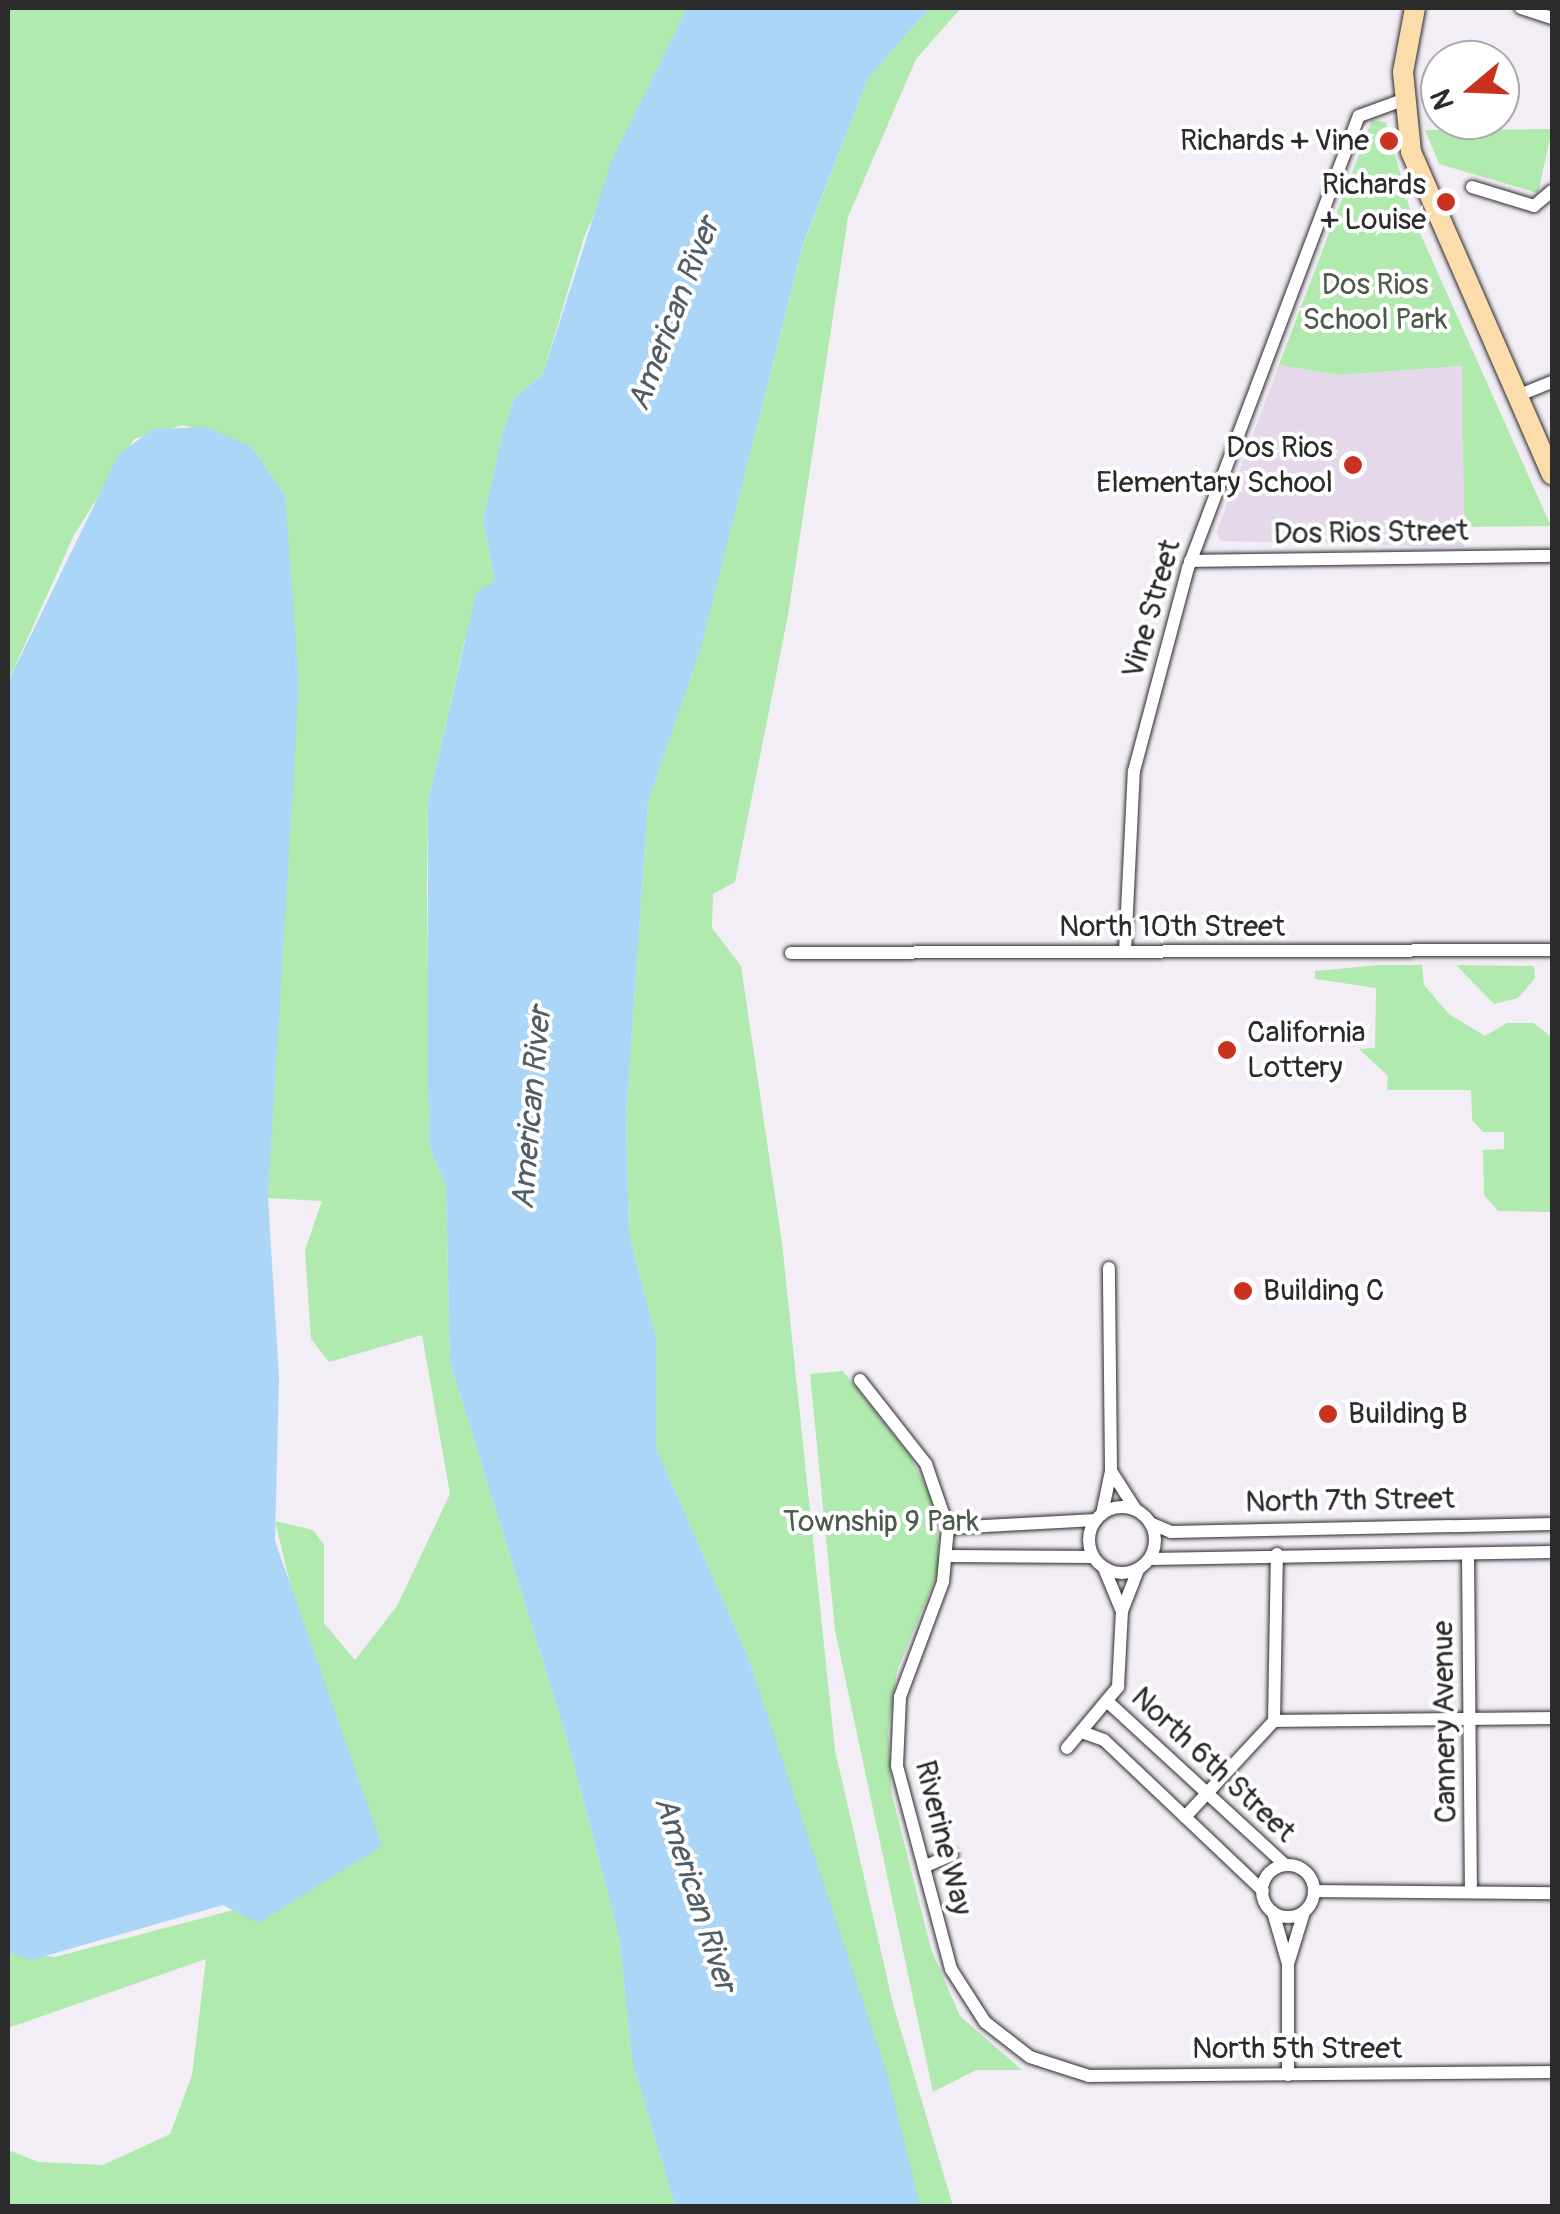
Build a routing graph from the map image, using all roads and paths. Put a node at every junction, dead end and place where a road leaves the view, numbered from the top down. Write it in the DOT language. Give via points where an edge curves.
graph roads {
  1 [pos="1415,8"];
  2 [pos="1520,8"];
  3 [pos="1552,18"];
  4 [pos="1403,100"];
  5 [pos="1472,187"];
  6 [pos="1552,191"];
  7 [pos="1552,382"];
  8 [pos="1517,396"];
  9 [pos="1552,474"];
  10 [pos="1552,556"];
  11 [pos="1190,561"];
  12 [pos="1552,950"];
  13 [pos="1125,952"];
  14 [pos="791,954"];
  15 [pos="1109,1268"];
  16 [pos="860,1380"];
  17 [pos="1111,1471"];
  18 [pos="1136,1510"];
  19 [pos="1099,1517"];
  20 [pos="1150,1522"];
  21 [pos="1552,1524"];
  22 [pos="948,1528"];
  23 [pos="1552,1552"];
  24 [pos="1278,1554"];
  25 [pos="1468,1554"];
  26 [pos="947,1556"];
  27 [pos="1093,1557"];
  28 [pos="1150,1559"];
  29 [pos="1104,1568"];
  30 [pos="1138,1570"];
  31 [pos="1122,1612"];
  32 [pos="1108,1702"];
  33 [pos="1552,1718"];
  34 [pos="1468,1720"];
  35 [pos="1274,1721"];
  36 [pos="1082,1732"];
  37 [pos="1067,1748"];
  38 [pos="1207,1793"];
  39 [pos="1186,1816"];
  40 [pos="952,1855"];
  41 [pos="928,1865"];
  42 [pos="1285,1866"];
  43 [pos="1471,1889"];
  44 [pos="1314,1890"];
  45 [pos="1262,1891"];
  46 [pos="1552,1893"];
  47 [pos="1274,1912"];
  48 [pos="1304,1912"];
  49 [pos="1288,1964"];
  50 [pos="1043,2063"];
  51 [pos="1552,2072"];
  52 [pos="1288,2074"];
  1 -- 4 [label="main road"];
  2 -- 3 [label="street"];
  4 -- 8 [label="main road" via="1420,182"];
  4 -- 11 [label="street, Vine Street" via="1359,116"];
  5 -- 6 [label="street" via="1534,206"];
  7 -- 8 [label="street"];
  8 -- 9 [label="main road"];
  10 -- 11 [label="street, Dos Rios Street"];
  11 -- 13 [label="street, Vine Street" via="1134,771"];
  12 -- 13 [label="street, North 10th Street"];
  13 -- 14 [label="street, North 10th Street"];
  15 -- 17 [label="street"];
  16 -- 22 [label="street, Riverine Way" via="926,1464"];
  17 -- 18 [label="street"];
  17 -- 19 [label="street"];
  18 -- 19 [label="street"];
  18 -- 20 [label="street"];
  19 -- 22 [label="street"];
  19 -- 27 [label="street"];
  20 -- 21 [label="street, North 7th Street" via="1171,1532"];
  20 -- 28 [label="street"];
  22 -- 26 [label="street, Riverine Way"];
  23 -- 25 [label="street, North 7th Street"];
  24 -- 25 [label="street, North 7th Street"];
  24 -- 28 [label="street, North 7th Street"];
  24 -- 35 [label="street"];
  25 -- 34 [label="street, Cannery Avenue"];
  26 -- 27 [label="street"];
  26 -- 41 [label="street, Riverine Way" via="896,1725 901,1794"];
  27 -- 29 [label="street"];
  28 -- 30 [label="street"];
  29 -- 30 [label="street"];
  29 -- 31 [label="street"];
  30 -- 31 [label="street"];
  31 -- 32 [label="street" via="1122,1664"];
  32 -- 36 [label="street"];
  32 -- 38 [label="street, North 6th Street"];
  33 -- 34 [label="street"];
  34 -- 35 [label="street"];
  34 -- 43 [label="street, Cannery Avenue"];
  35 -- 38 [label="street"];
  36 -- 37 [label="street"];
  36 -- 39 [label="street, North 6th Street" via="1104,1740"];
  38 -- 39 [label="street"];
  38 -- 42 [label="street, North 6th Street"];
  39 -- 45 [label="street, North 6th Street"];
  40 -- 41 [label="street"];
  41 -- 50 [label="street, Riverine Way" via="946,1954 968,2000 1006,2042"];
  42 -- 44 [label="street" via="1308,1874"];
  42 -- 45 [label="street"];
  43 -- 44 [label="street"];
  43 -- 46 [label="street"];
  44 -- 48 [label="street"];
  45 -- 47 [label="street"];
  47 -- 48 [label="street"];
  47 -- 49 [label="street"];
  48 -- 49 [label="street"];
  49 -- 52 [label="street"];
  50 -- 52 [label="street, North 5th Street" via="1089,2076"];
  51 -- 52 [label="street, North 5th Street"];
}
